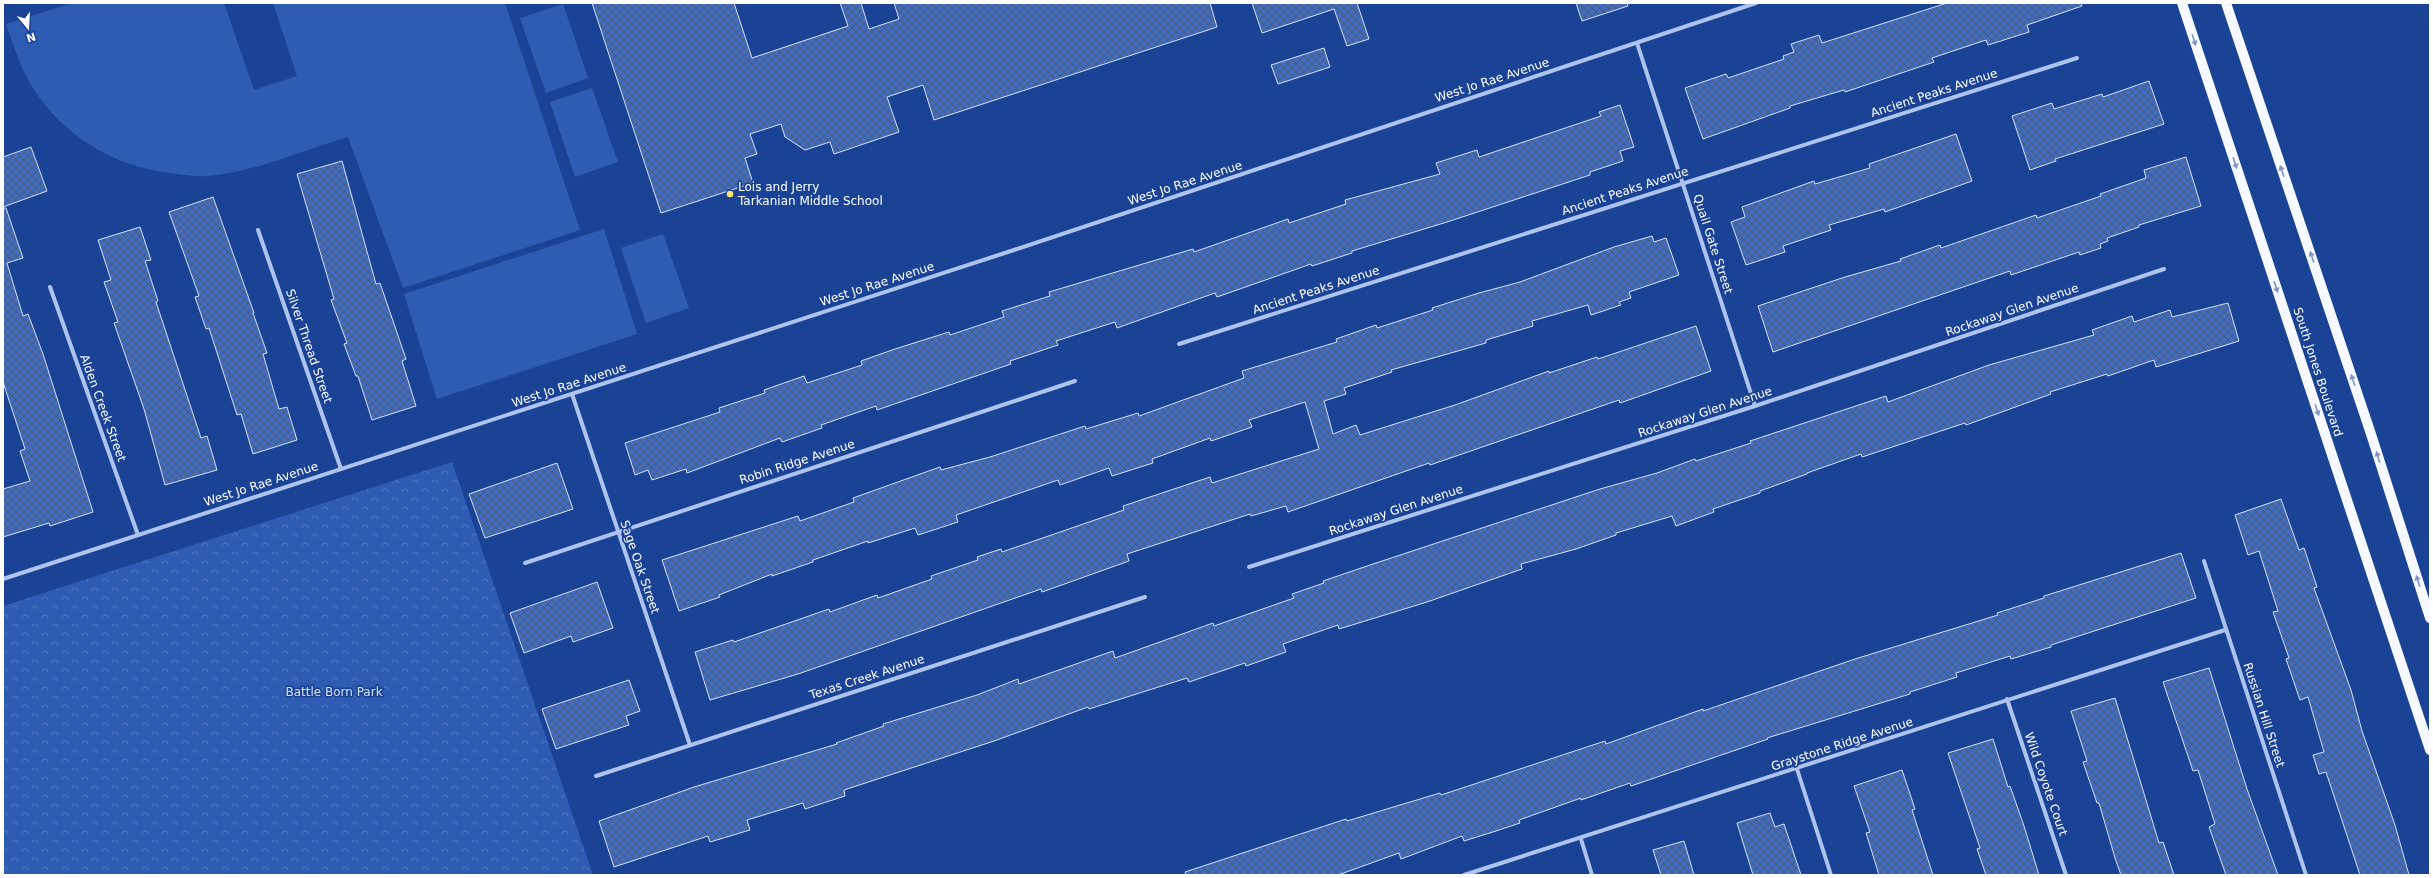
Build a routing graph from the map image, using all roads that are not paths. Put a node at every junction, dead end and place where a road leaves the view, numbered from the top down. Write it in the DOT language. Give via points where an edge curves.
graph roads {
  1 [pos="1756,3"];
  2 [pos="2182,3"];
  3 [pos="2226,3"];
  4 [pos="1637,43"];
  5 [pos="2077,58"];
  6 [pos="1683,183"];
  7 [pos="258,230"];
  8 [pos="2164,269"];
  9 [pos="50,287"];
  10 [pos="1179,344"];
  11 [pos="1075,381"];
  12 [pos="572,394"];
  13 [pos="1755,406"];
  14 [pos="341,469"];
  15 [pos="617,532"];
  16 [pos="138,535"];
  17 [pos="2204,561"];
  18 [pos="524,563"];
  19 [pos="1249,567"];
  20 [pos="3,579"];
  21 [pos="1145,597"];
  22 [pos="2430,618"];
  23 [pos="2225,630"];
  24 [pos="2007,699"];
  25 [pos="690,745"];
  26 [pos="2430,750"];
  27 [pos="1797,769"];
  28 [pos="596,776"];
  29 [pos="1580,839"];
  30 [pos="1464,875"];
  31 [pos="1592,875"];
  32 [pos="1831,875"];
  33 [pos="2066,875"];
  34 [pos="2306,875"];
  1 -- 4 [label="street, West Jo Rae Avenue"];
  2 -- 26 [label="main road, South Jones Boulevard, one-way"];
  22 -- 3 [label="main road, one-way"];
  4 -- 6 [label="street, Quail Gate Street"];
  4 -- 12 [label="street, West Jo Rae Avenue"];
  5 -- 6 [label="street, Ancient Peaks Avenue"];
  6 -- 10 [label="street, Ancient Peaks Avenue"];
  6 -- 13 [label="street, Quail Gate Street"];
  7 -- 14 [label="street, Silver Thread Street"];
  8 -- 13 [label="street, Rockaway Glen Avenue"];
  9 -- 16 [label="street, Alden Creek Street"];
  11 -- 15 [label="street, Robin Ridge Avenue"];
  12 -- 14 [label="street, West Jo Rae Avenue"];
  12 -- 15 [label="street, Sage Oak Street"];
  13 -- 19 [label="street, Rockaway Glen Avenue"];
  14 -- 16 [label="street, West Jo Rae Avenue"];
  15 -- 18 [label="street, Robin Ridge Avenue"];
  15 -- 25 [label="street, Sage Oak Street"];
  16 -- 20 [label="street, West Jo Rae Avenue"];
  17 -- 23 [label="street, Russian Hill Street"];
  21 -- 25 [label="street, Texas Creek Avenue"];
  23 -- 24 [label="street, Graystone Ridge Avenue"];
  23 -- 34 [label="street, Russian Hill Street"];
  24 -- 27 [label="street, Graystone Ridge Avenue"];
  24 -- 33 [label="street, Wild Coyote Court"];
  25 -- 28 [label="street, Texas Creek Avenue"];
  27 -- 29 [label="street, Graystone Ridge Avenue"];
  27 -- 32 [label="street"];
  29 -- 30 [label="street, Graystone Ridge Avenue"];
  29 -- 31 [label="street"];
}
